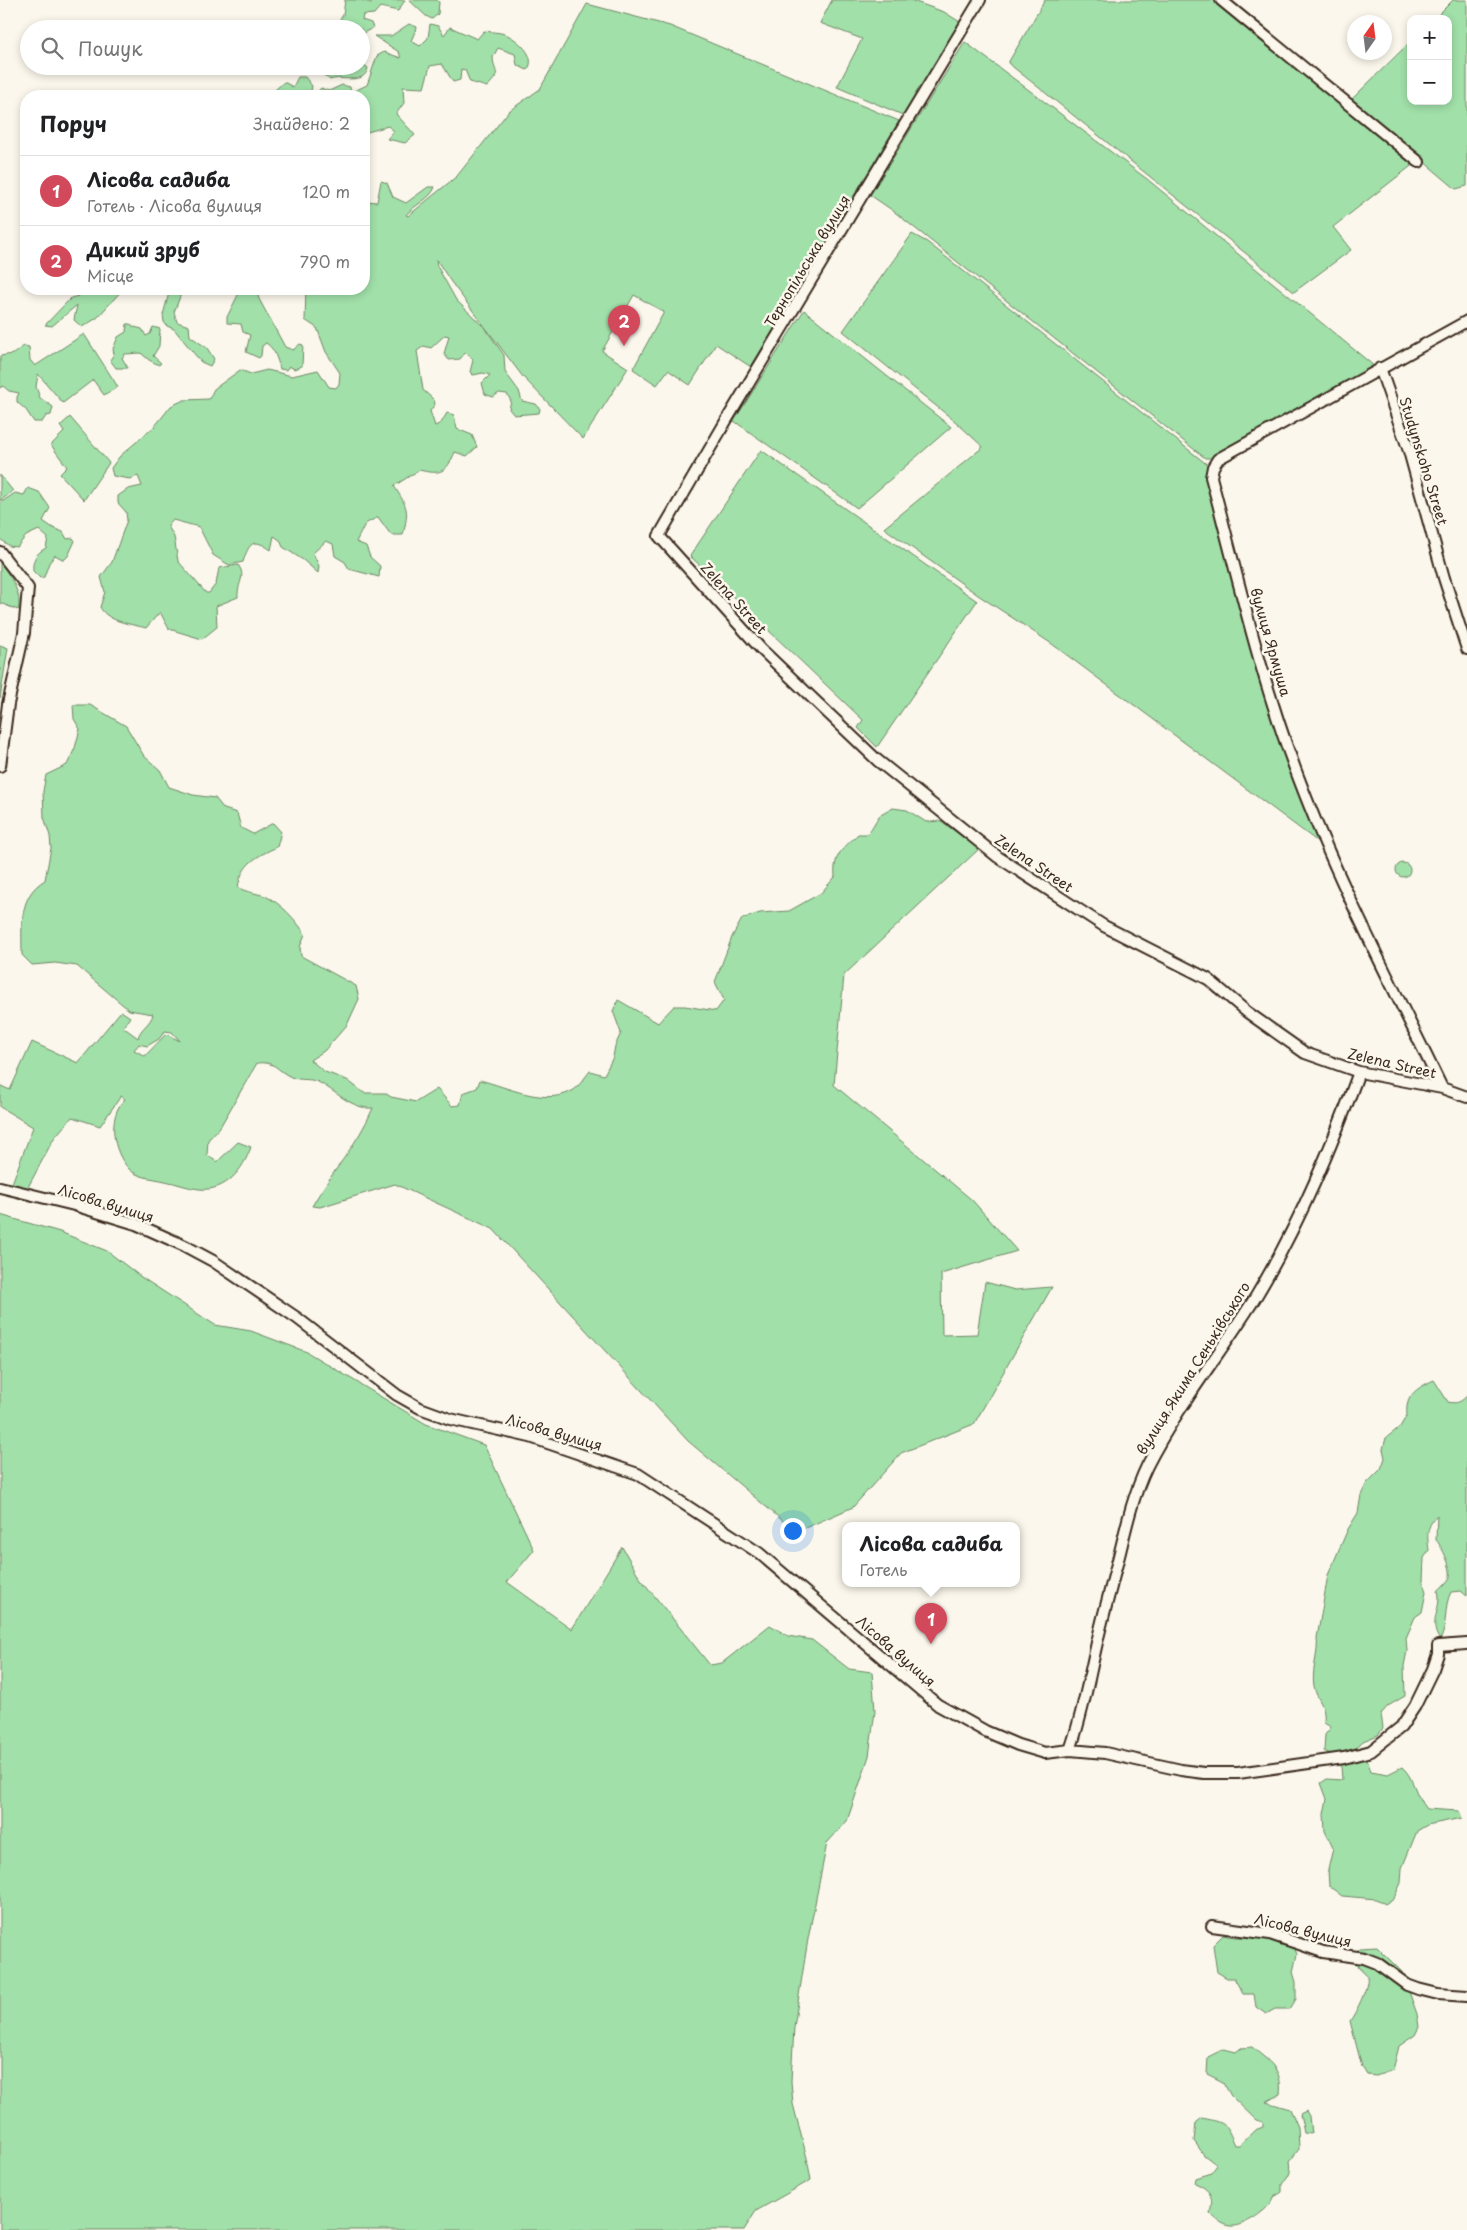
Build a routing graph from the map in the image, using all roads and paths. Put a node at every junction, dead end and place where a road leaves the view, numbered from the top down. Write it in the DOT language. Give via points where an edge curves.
graph roads {
  1 [pos="980,0"];
  2 [pos="1221,0"];
  3 [pos="1419,162"];
  4 [pos="1467,321"];
  5 [pos="1380,368"];
  6 [pos="659,536"];
  7 [pos="0,552"];
  8 [pos="1467,649"];
  9 [pos="0,766"];
  10 [pos="1359,1072"];
  11 [pos="1442,1088"];
  12 [pos="1467,1097"];
  13 [pos="0,1187"];
  14 [pos="1467,1644"];
  15 [pos="1070,1750"];
  16 [pos="1212,1926"];
  17 [pos="1467,1996"];
  1 -- 6 [label="street, Тернопільська вулиця"];
  2 -- 3 [label="street"];
  4 -- 5 [label="street, вулиця Ярмуша"];
  5 -- 8 [label="street, Studynskoho Street" via="1409,451"];
  5 -- 11 [label="street, вулиця Ярмуша" via="1218,459 1211,477 1259,657 1298,778 1331,856"];
  6 -- 10 [label="street, Zelena Street" via="761,649 877,760 998,857 1104,926 1208,979 1304,1053"];
  7 -- 9 [label="street" via="28,588 24,633 8,704"];
  10 -- 11 [label="street, Zelena Street"];
  10 -- 15 [label="street, вулиця Якима Сеньківського" via="1337,1134 1256,1296 1180,1410 1147,1467 1133,1501 1078,1729"];
  11 -- 12 [label="street, Zelena Street"];
  13 -- 15 [label="street, Лісова вулиця" via="136,1224 185,1246 213,1261 297,1318 397,1395 420,1408 450,1419 539,1440 638,1474 759,1552 938,1705 1018,1745 1045,1753"];
  14 -- 15 [label="street, Лісова вулиця" via="1438,1646 1433,1670 1415,1706 1401,1727 1371,1751 1238,1773 1204,1773 1105,1753"];
  16 -- 17 [label="street, Лісова вулиця" via="1270,1934 1323,1952 1364,1958 1407,1985 1438,1994"];
}
